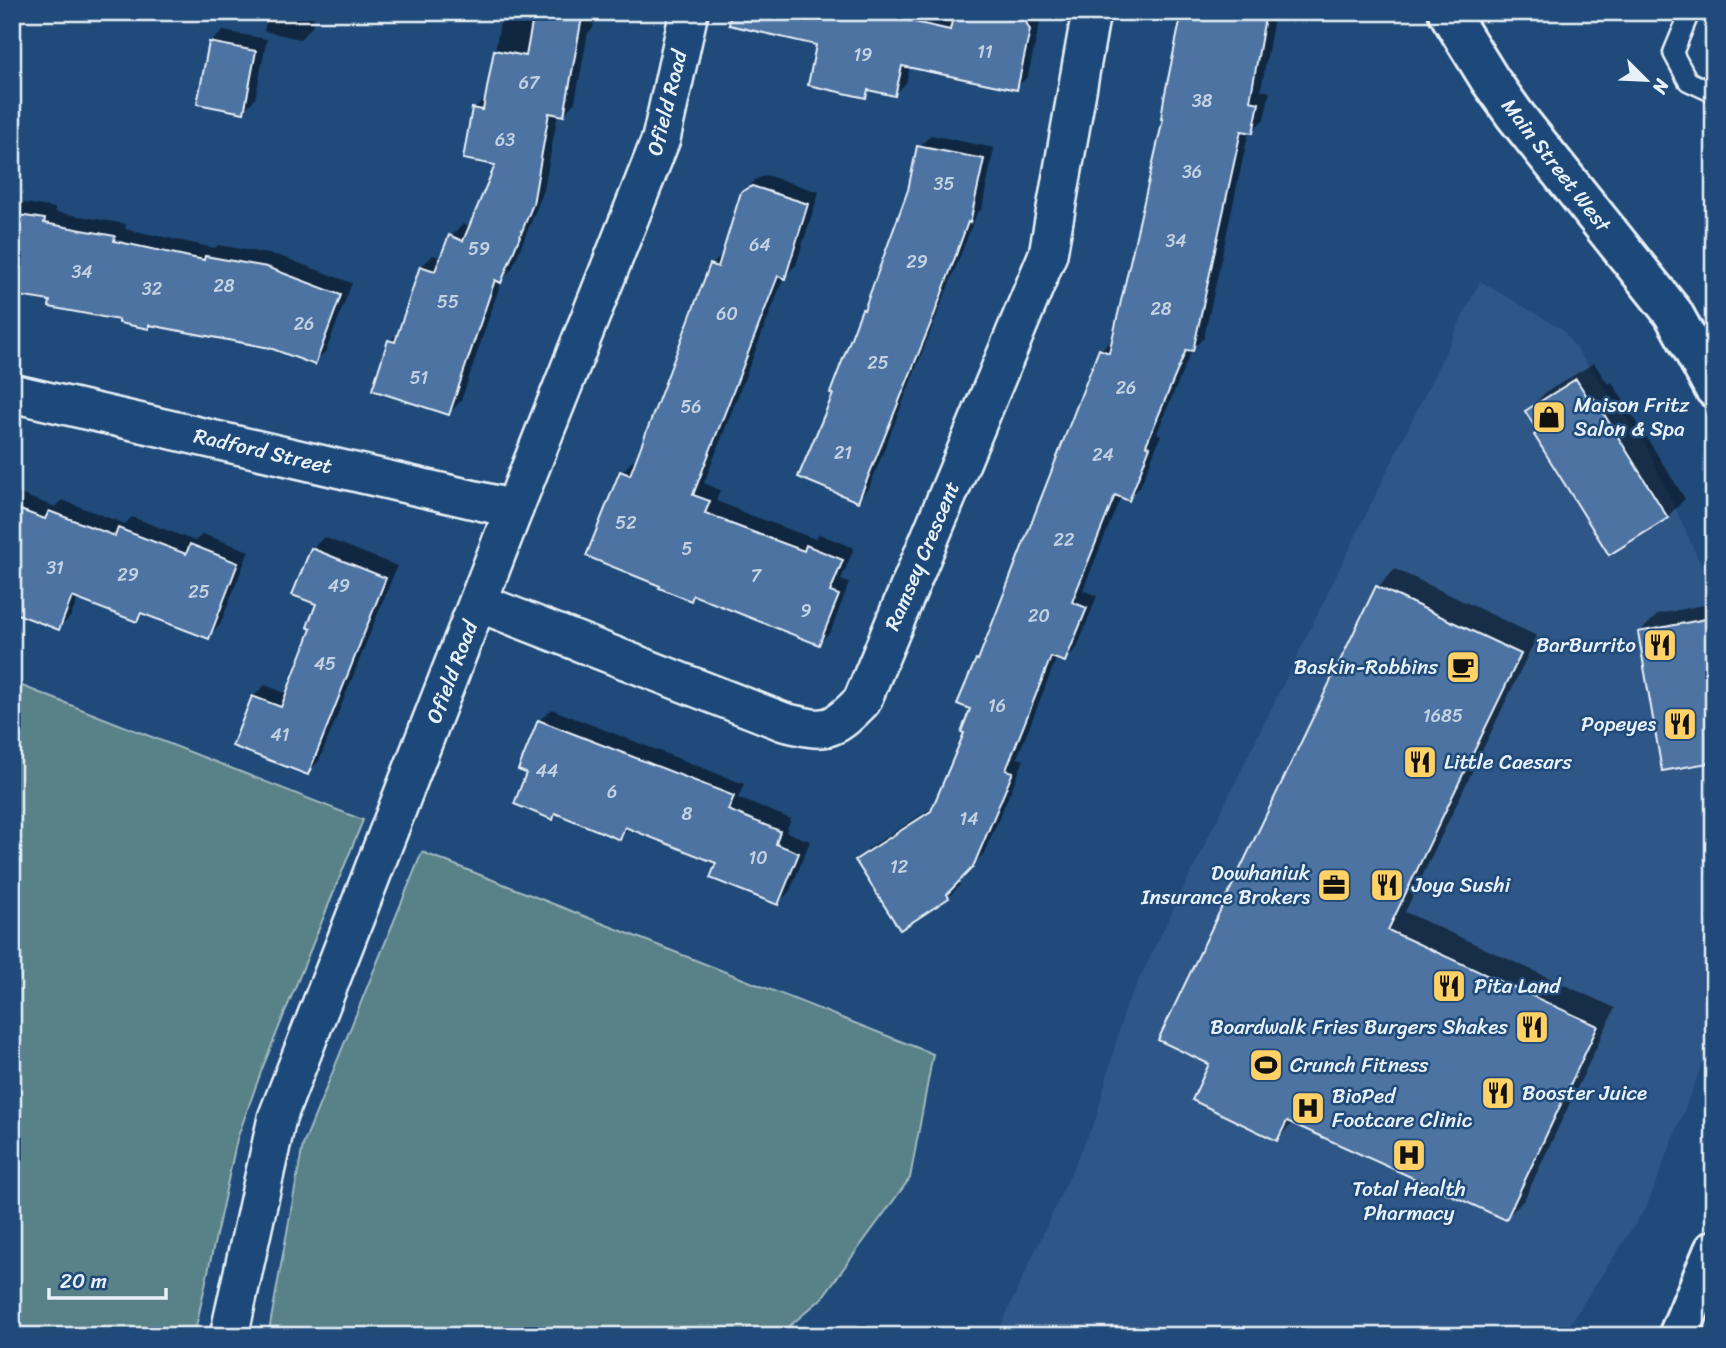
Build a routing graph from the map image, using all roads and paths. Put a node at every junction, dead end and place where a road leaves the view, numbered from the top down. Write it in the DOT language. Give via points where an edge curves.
graph roads {
  1 [pos="689,12"];
  2 [pos="1091,12"];
  3 [pos="1448,12"];
  4 [pos="1690,12"];
  5 [pos="1714,93"];
  6 [pos="1673,313"];
  7 [pos="1714,345"];
  8 [pos="1714,388"];
  9 [pos="12,393"];
  10 [pos="514,509"];
  11 [pos="479,603"];
  12 [pos="1714,1250"];
  13 [pos="229,1336"];
  14 [pos="1678,1336"];
  1 -- 10 [label="street, Ofield Road" via="662,139"];
  2 -- 11 [label="street, Ramsey Crescent" via="1048,254 862,701 841,723 816,730 784,722"];
  3 -- 6 [label="main road, Main Street West" via="1515,115"];
  4 -- 5 [label="lane" via="1673,53 1688,81"];
  6 -- 7 [label="main road, Main Street West"];
  6 -- 8 [label="main road, Main Street West"];
  9 -- 10 [label="street, Radford Street"];
  10 -- 11 [label="street, Ofield Road"];
  11 -- 13 [label="street, Ofield Road" via="277,1118"];
  12 -- 14 [label="main road"];
}
